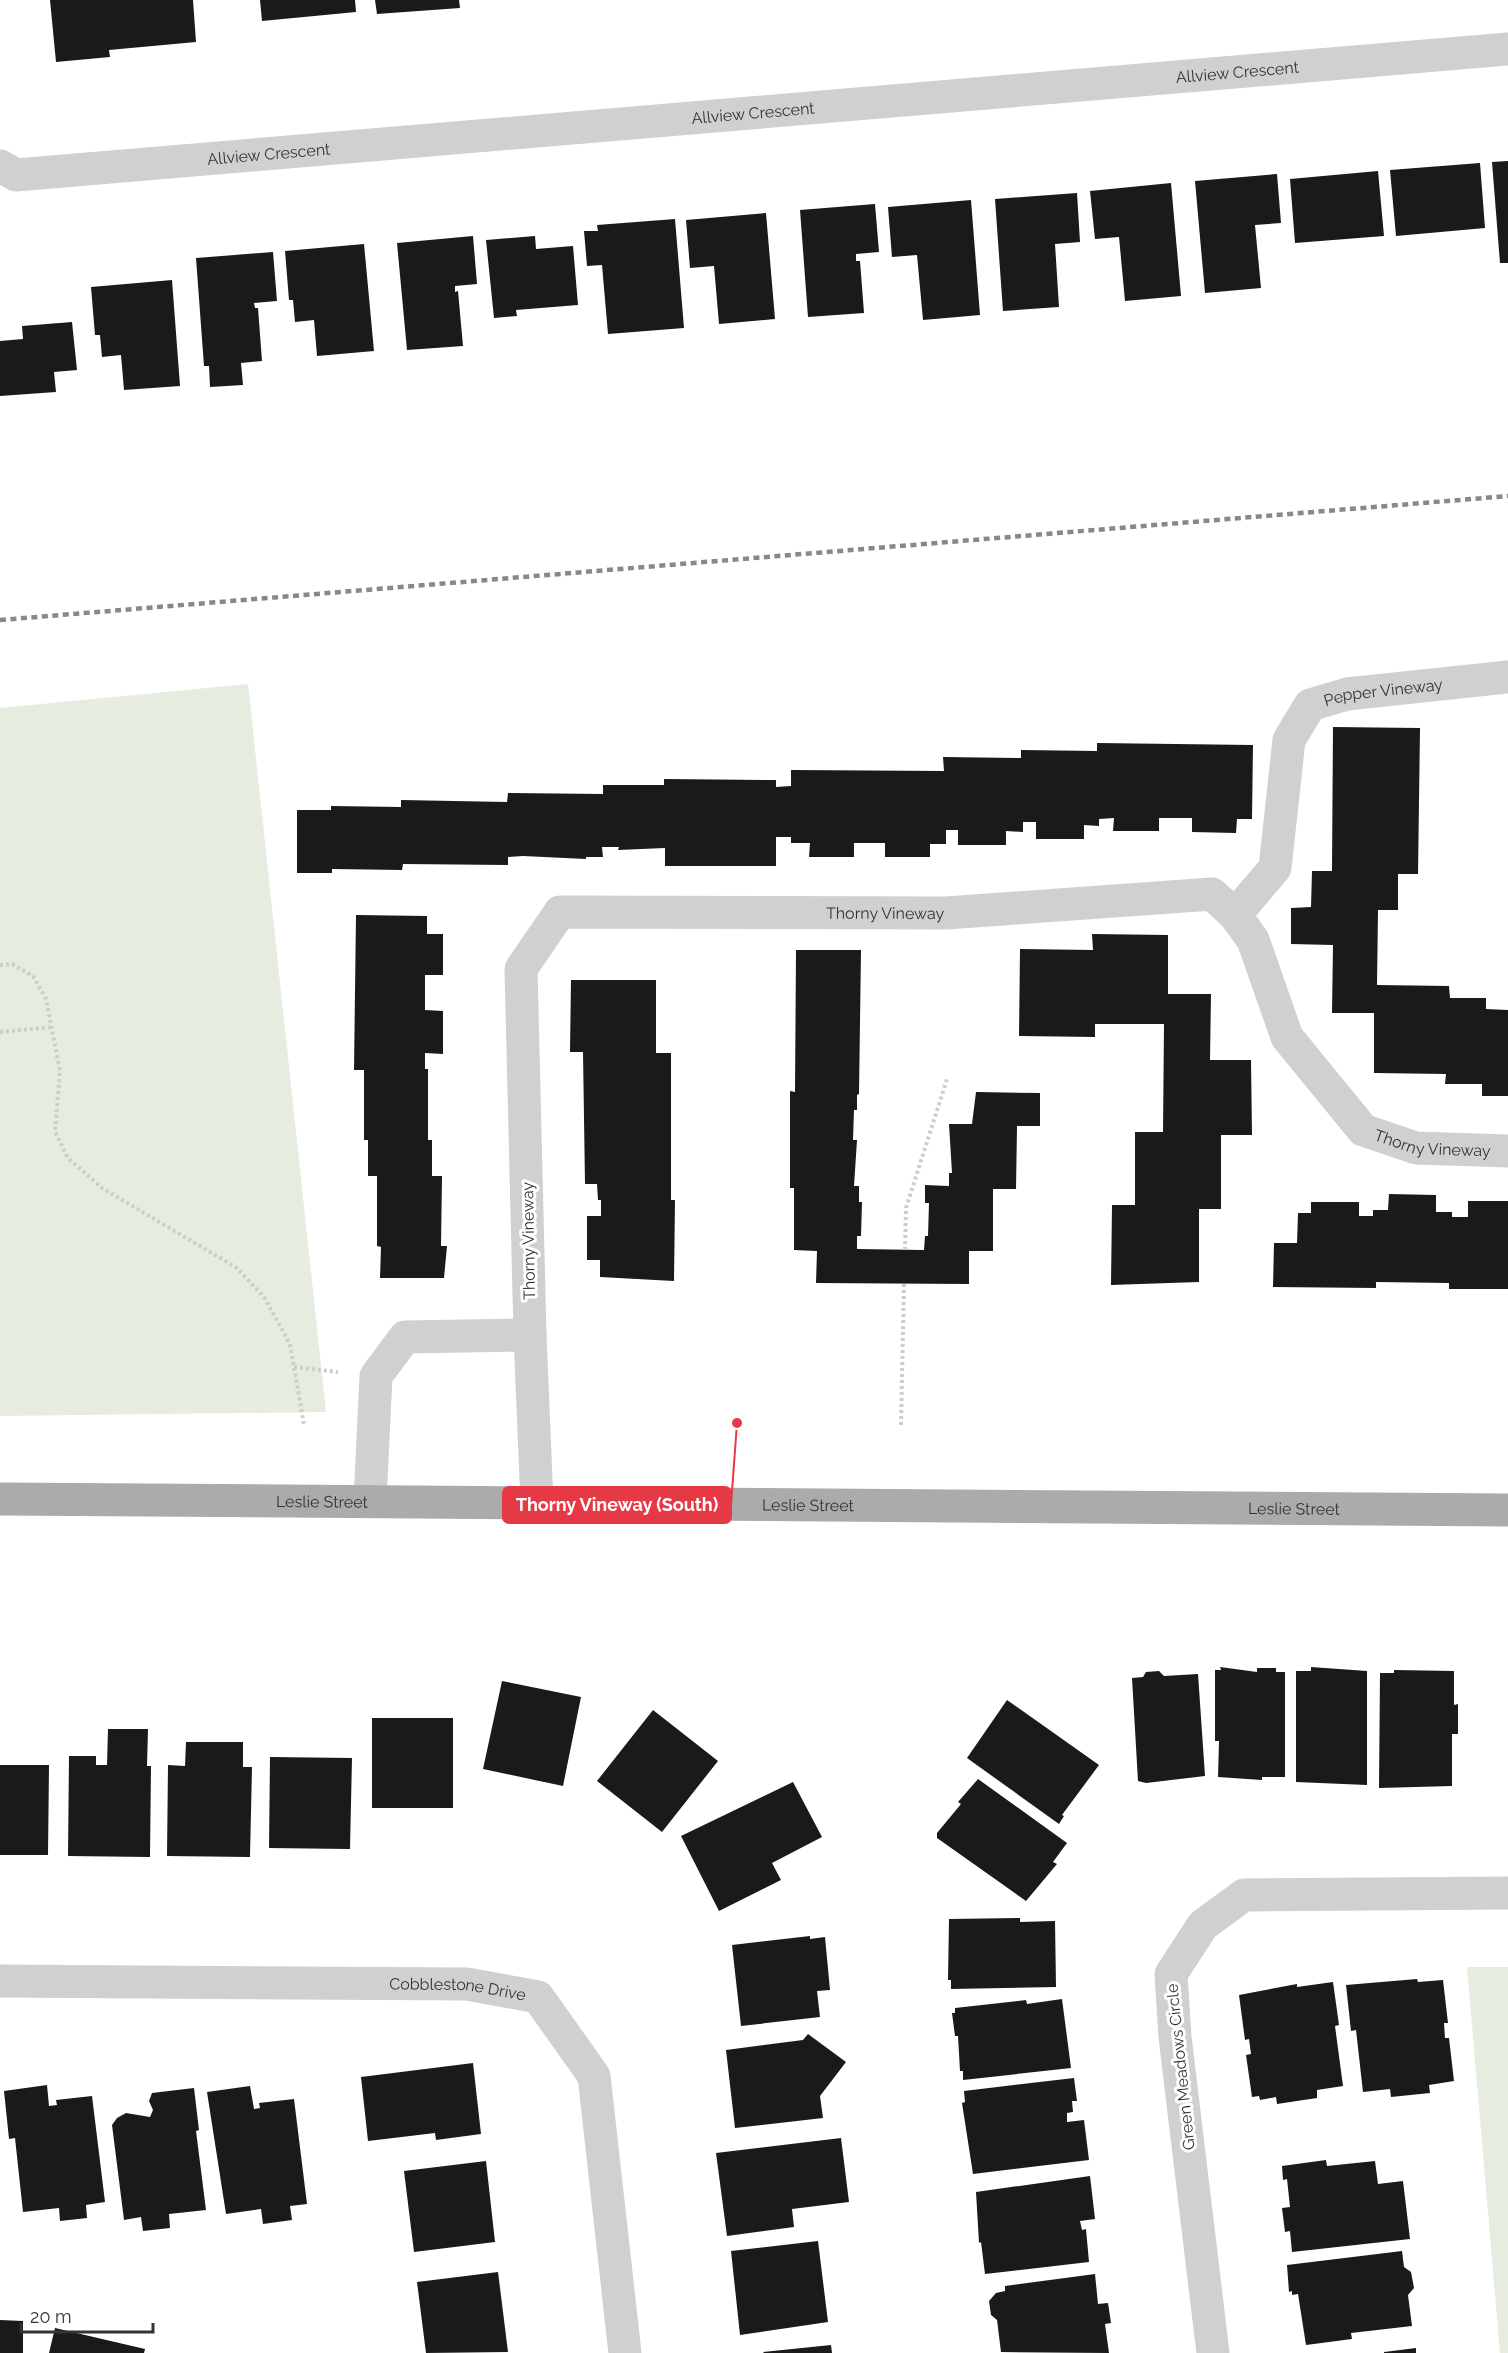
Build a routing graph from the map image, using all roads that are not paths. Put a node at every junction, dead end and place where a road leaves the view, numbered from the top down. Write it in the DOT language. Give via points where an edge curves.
graph roads {
  1 [pos="1508,49"];
  2 [pos="0,166"];
  3 [pos="1508,677"];
  4 [pos="1235,915"];
  5 [pos="1508,1151"];
  6 [pos="530,1335"];
  7 [pos="0,1499"];
  8 [pos="370,1501"];
  9 [pos="537,1503"];
  10 [pos="1508,1510"];
  11 [pos="1508,1893"];
  12 [pos="0,1981"];
  13 [pos="625,2353"];
  14 [pos="1213,2353"];
  1 -- 2 [label="street, Allview Crescent" via="16,175"];
  3 -- 4 [label="street, Pepper Vineway" via="1347,694 1310,705 1288,740 1275,868"];
  4 -- 5 [label="street, Thorny Vineway" via="1253,940 1287,1037 1363,1130 1416,1148"];
  4 -- 6 [label="street, Thorny Vineway" via="1212,894 946,912 560,912 521,969"];
  6 -- 8 [label="street" via="405,1337 376,1376"];
  6 -- 9 [label="street, Thorny Vineway"];
  7 -- 8 [label="main road, Leslie Street"];
  8 -- 9 [label="main road, Leslie Street"];
  9 -- 10 [label="main road, Leslie Street"];
  11 -- 14 [label="street, Green Meadows Circle" via="1244,1895 1203,1924 1190,1944 1171,1974"];
  12 -- 13 [label="street, Cobblestone Drive" via="467,1984 538,1997 594,2076"];
}
